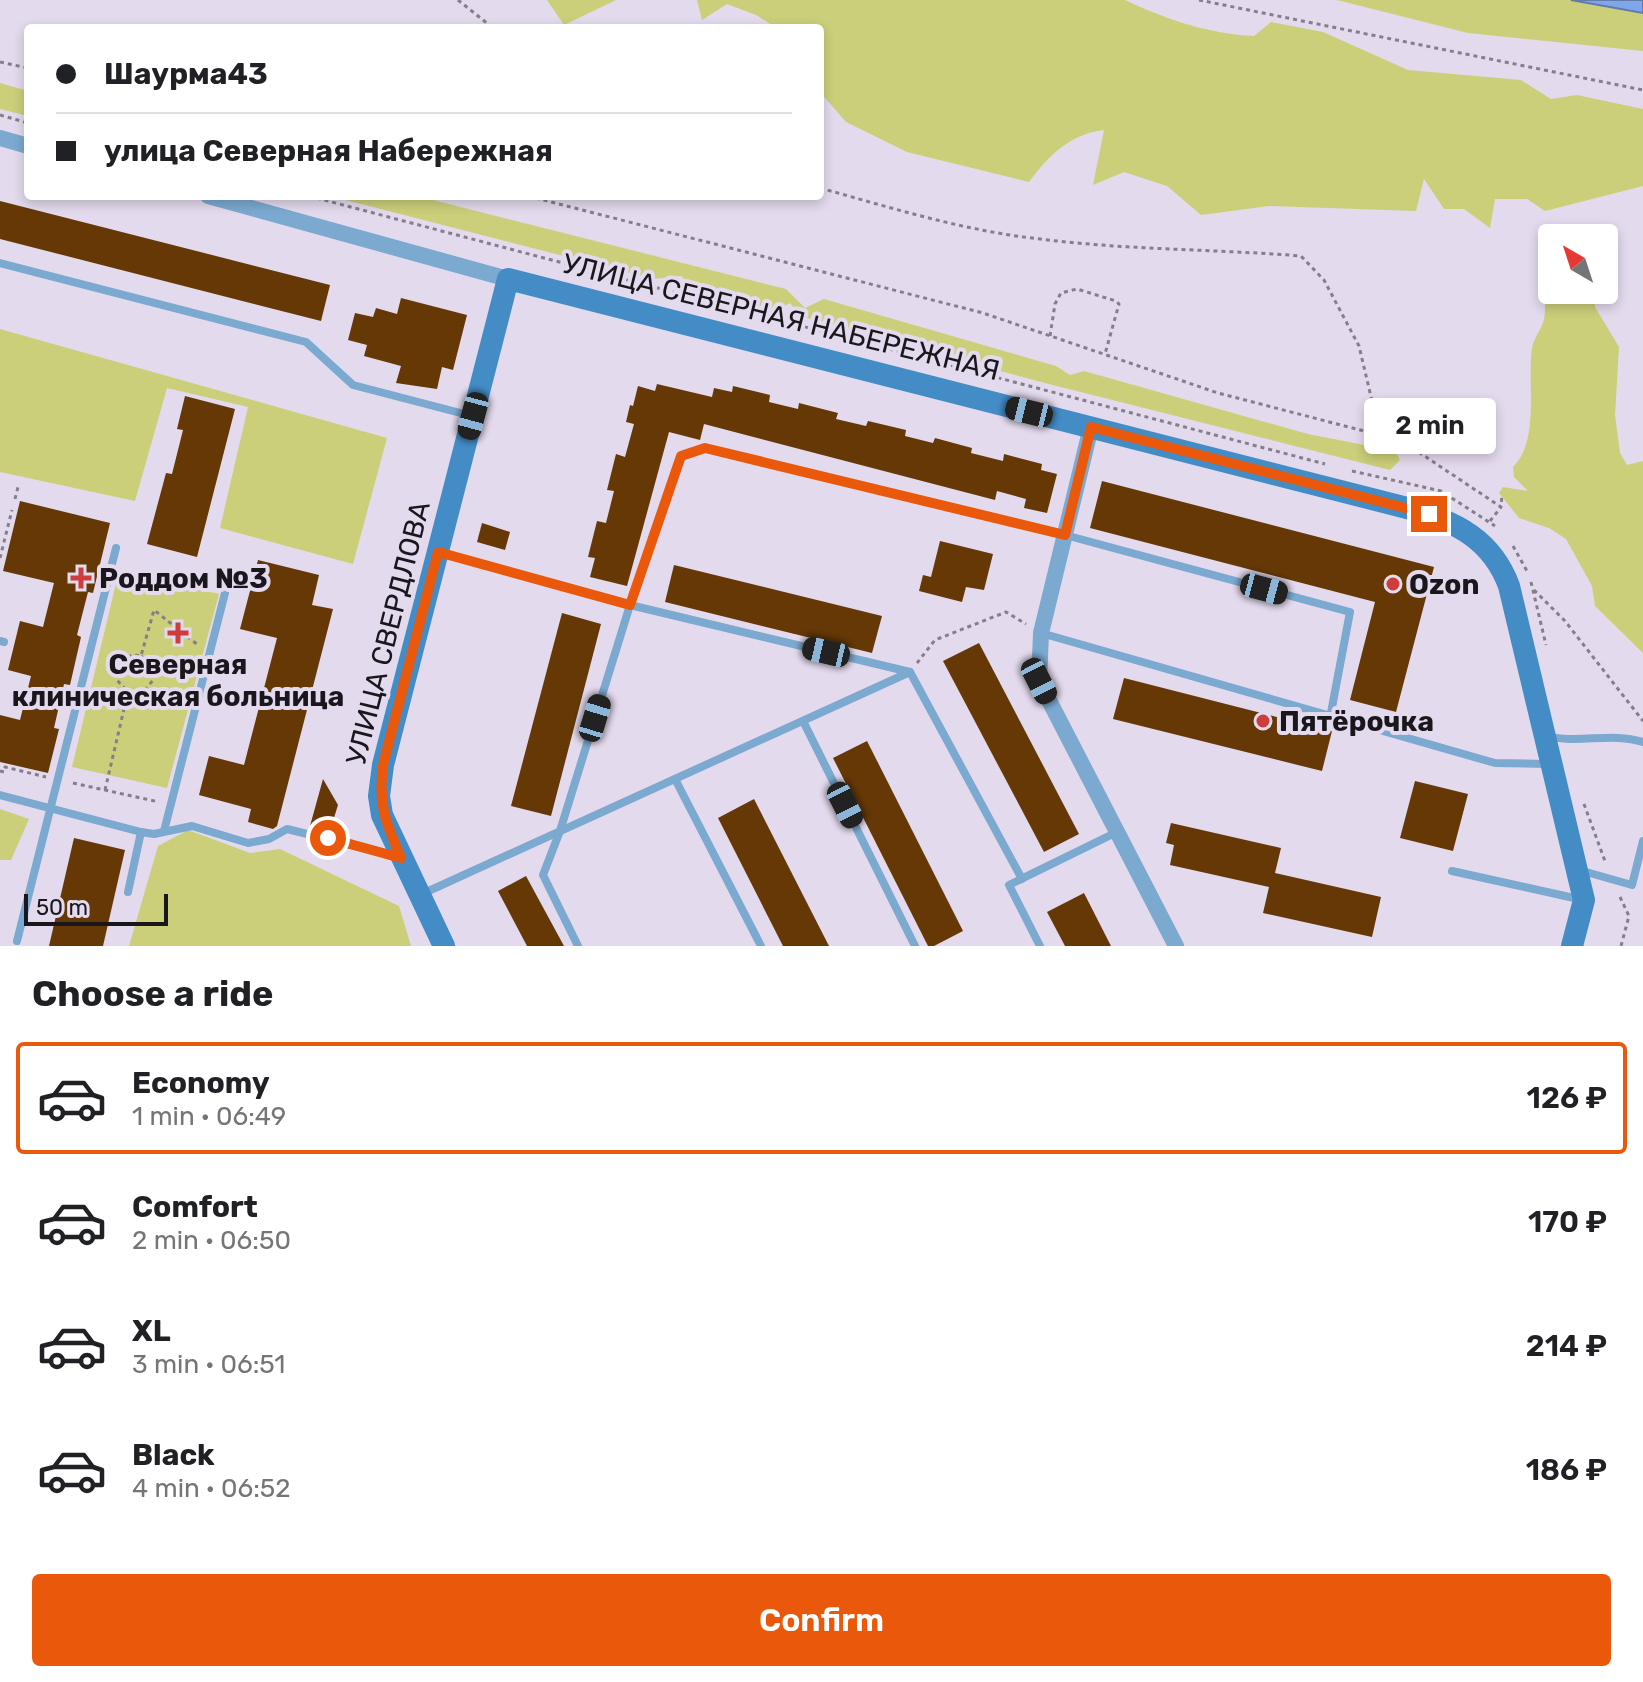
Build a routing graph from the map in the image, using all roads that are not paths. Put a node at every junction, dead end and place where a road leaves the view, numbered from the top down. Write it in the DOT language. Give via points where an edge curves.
graph roads {
  1 [pos="0,138"];
  2 [pos="24,145"];
  3 [pos="222,200"];
  4 [pos="0,263"];
  5 [pos="508,279"];
  6 [pos="473,416"];
  7 [pos="1091,427"];
  8 [pos="1065,535"];
  9 [pos="116,548"];
  10 [pos="438,552"];
  11 [pos="225,593"];
  12 [pos="630,605"];
  13 [pos="1041,633"];
  14 [pos="910,672"];
  15 [pos="1330,718"];
  16 [pos="803,721"];
  17 [pos="1546,736"];
  18 [pos="1643,742"];
  19 [pos="1553,764"];
  20 [pos="675,779"];
  21 [pos="0,795"];
  22 [pos="51,808"];
  23 [pos="164,831"];
  24 [pos="560,831"];
  25 [pos="141,832"];
  26 [pos="1117,832"];
  27 [pos="1643,841"];
  28 [pos="401,858"];
  29 [pos="1577,870"];
  30 [pos="1452,871"];
  31 [pos="1022,879"];
  32 [pos="128,892"];
  33 [pos="418,896"];
  34 [pos="1584,900"];
  35 [pos="17,941"];
  36 [pos="444,946"];
  37 [pos="578,946"];
  38 [pos="761,946"];
  39 [pos="915,946"];
  40 [pos="1040,946"];
  41 [pos="1176,946"];
  42 [pos="1572,946"];
  1 -- 2 [label="street"];
  3 -- 5 [label="street, УЛИЦА СЕВЕРНАЯ НАБЕРЕЖНАЯ"];
  4 -- 6 [label="lane" via="306,342 353,385"];
  5 -- 6 [label="street, УЛИЦА СВЕРДЛОВА"];
  5 -- 7 [label="street, УЛИЦА СЕВЕРНАЯ НАБЕРЕЖНАЯ"];
  6 -- 10 [label="street, УЛИЦА СВЕРДЛОВА"];
  7 -- 8 [label="street"];
  7 -- 17 [label="street, УЛИЦА СЕВЕРНАЯ НАБЕРЕЖНАЯ" via="1429,514 1481,540 1509,586"];
  8 -- 12 [label="lane" via="705,448 681,456"];
  8 -- 13 [label="street"];
  8 -- 15 [label="lane" via="1350,612"];
  9 -- 22 [label="lane"];
  10 -- 12 [label="lane"];
  10 -- 28 [label="street, УЛИЦА СВЕРДЛОВА" via="379,796"];
  11 -- 23 [label="lane"];
  12 -- 14 [label="lane"];
  12 -- 24 [label="lane"];
  13 -- 15 [label="lane"];
  13 -- 26 [label="street" via="1039,681"];
  14 -- 16 [label="lane"];
  14 -- 31 [label="lane"];
  15 -- 19 [label="lane" via="1495,763"];
  16 -- 20 [label="lane"];
  16 -- 39 [label="lane"];
  17 -- 18 [label="lane"];
  17 -- 19 [label="street, УЛИЦА СЕВЕРНАЯ НАБЕРЕЖНАЯ"];
  19 -- 29 [label="street, УЛИЦА СЕВЕРНАЯ НАБЕРЕЖНАЯ"];
  20 -- 24 [label="lane"];
  20 -- 38 [label="lane"];
  21 -- 22 [label="lane"];
  22 -- 25 [label="lane"];
  22 -- 35 [label="lane"];
  23 -- 25 [label="lane"];
  23 -- 28 [label="lane" via="192,826 248,843 287,829"];
  24 -- 33 [label="lane"];
  24 -- 37 [label="lane" via="543,875"];
  25 -- 32 [label="lane"];
  26 -- 31 [label="lane"];
  26 -- 41 [label="street"];
  27 -- 29 [label="lane" via="1632,885"];
  28 -- 33 [label="street, УЛИЦА СВЕРДЛОВА"];
  29 -- 34 [label="street, УЛИЦА СЕВЕРНАЯ НАБЕРЕЖНАЯ"];
  30 -- 34 [label="lane"];
  31 -- 40 [label="lane" via="1009,885"];
  33 -- 36 [label="street, УЛИЦА СВЕРДЛОВА"];
  34 -- 42 [label="street"];
}
